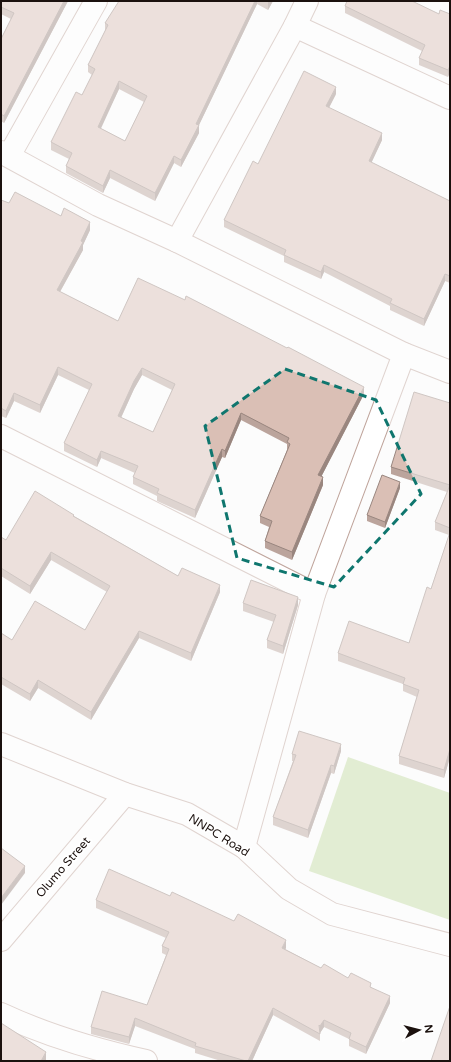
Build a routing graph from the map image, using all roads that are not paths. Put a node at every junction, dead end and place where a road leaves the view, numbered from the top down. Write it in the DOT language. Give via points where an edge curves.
graph roads {
  1 [pos="96,1"];
  2 [pos="307,1"];
  3 [pos="295,26"];
  4 [pos="450,98"];
  5 [pos="5,154"];
  6 [pos="177,241"];
  7 [pos="404,354"];
  8 [pos="450,372"];
  9 [pos="1,436"];
  10 [pos="314,594"];
  11 [pos="1,730"];
  12 [pos="1,744"];
  13 [pos="30,755"];
  14 [pos="125,794"];
  15 [pos="244,847"];
  16 [pos="1,940"];
  17 [pos="450,945"];
  18 [pos="1,1014"];
  19 [pos="146,1061"];
  1 -- 5 [label="street"];
  2 -- 3 [label="street"];
  3 -- 4 [label="street"];
  3 -- 6 [label="street"];
  5 -- 6 [label="street" via="98,204"];
  6 -- 7 [label="street"];
  7 -- 8 [label="street"];
  7 -- 10 [label="street"];
  9 -- 10 [label="street"];
  10 -- 15 [label="street"];
  11 -- 13 [label="street"];
  12 -- 13 [label="street, NNPC Road"];
  13 -- 14 [label="street, NNPC Road"];
  14 -- 15 [label="street, NNPC Road" via="187,814"];
  14 -- 16 [label="street, Olumo Street"];
  15 -- 17 [label="street, NNPC Road" via="289,889 332,914"];
  18 -- 19 [label="street" via="33,1029 77,1044"];
}
